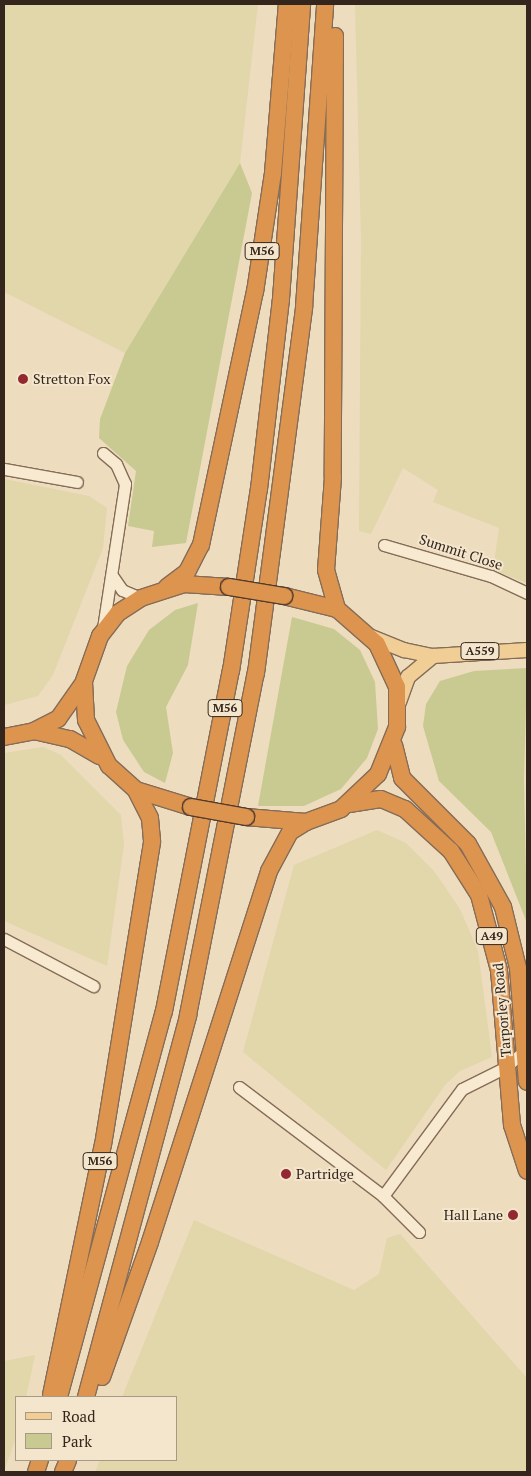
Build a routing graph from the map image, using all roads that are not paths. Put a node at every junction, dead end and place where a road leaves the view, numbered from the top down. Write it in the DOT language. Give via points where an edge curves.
graph roads {
  1 [pos="287,4"];
  2 [pos="302,4"];
  3 [pos="325,4"];
  4 [pos="334,4"];
  5 [pos="102,453"];
  6 [pos="4,469"];
  7 [pos="77,482"];
  8 [pos="384,545"];
  9 [pos="113,577"];
  10 [pos="167,587"];
  11 [pos="527,593"];
  12 [pos="141,598"];
  13 [pos="337,609"];
  14 [pos="369,635"];
  15 [pos="100,636"];
  16 [pos="527,650"];
  17 [pos="433,656"];
  18 [pos="84,680"];
  19 [pos="398,703"];
  20 [pos="34,731"];
  21 [pos="4,737"];
  22 [pos="394,740"];
  23 [pos="100,756"];
  24 [pos="136,790"];
  25 [pos="349,804"];
  26 [pos="306,822"];
  27 [pos="4,939"];
  28 [pos="93,986"];
  29 [pos="524,1050"];
  30 [pos="506,1067"];
  31 [pos="527,1082"];
  32 [pos="239,1087"];
  33 [pos="525,1141"];
  34 [pos="527,1171"];
  35 [pos="383,1196"];
  36 [pos="420,1232"];
  37 [pos="50,1396"];
  38 [pos="60,1396"];
  39 [pos="86,1396"];
  40 [pos="94,1396"];
  1 -- 10 [label="highway, M56" via="263,248 201,545 192,566"];
  2 -- 38 [label="highway, M56" via="279,318 258,498 223,720 162,1020"];
  3 -- 39 [label="highway, M56" via="304,307 256,673 188,1015"];
  4 -- 13 [label="highway" via="333,477 327,584"];
  5 -- 9 [label="street" via="121,471 125,484"];
  6 -- 7 [label="street"];
  8 -- 11 [label="street, Summit Close" via="491,576"];
  9 -- 12 [label="street" via="122,590"];
  9 -- 15 [label="street"];
  10 -- 12 [label="highway"];
  10 -- 13 [label="highway, bridge" via="200,584 229,587"];
  12 -- 15 [label="highway" via="118,613"];
  13 -- 14 [label="highway"];
  14 -- 17 [label="main road, A559" via="404,650"];
  14 -- 19 [label="highway" via="388,661"];
  15 -- 18 [label="highway"];
  16 -- 17 [label="main road, A559"];
  17 -- 19 [label="main road" via="408,677"];
  18 -- 20 [label="highway" via="68,710"];
  18 -- 23 [label="highway" via="86,720"];
  19 -- 22 [label="highway"];
  20 -- 21 [label="highway"];
  20 -- 23 [label="highway" via="70,739"];
  22 -- 25 [label="highway" via="378,774"];
  22 -- 29 [label="highway, Tarporley Road / A49" via="394,759 402,778 468,844 503,907 518,968"];
  23 -- 24 [label="highway"];
  24 -- 26 [label="highway, bridge" via="191,807 246,818"];
  24 -- 37 [label="highway, M56" via="146,808 152,841 103,1145"];
  25 -- 26 [label="highway"];
  25 -- 30 [label="highway, Tarporley Road / A49" via="381,799 405,808 439,839 471,881 495,944"];
  26 -- 40 [label="highway" via="290,832 269,871 130,1303"];
  27 -- 28 [label="street"];
  29 -- 30 [label="street"];
  29 -- 31 [label="highway, Tarporley Road / A49"];
  30 -- 33 [label="highway, Tarporley Road / A49" via="512,1125"];
  30 -- 35 [label="street" via="478,1077 458,1093"];
  32 -- 35 [label="street"];
  33 -- 34 [label="highway, Tarporley Road / A49"];
  35 -- 36 [label="street"];
}
